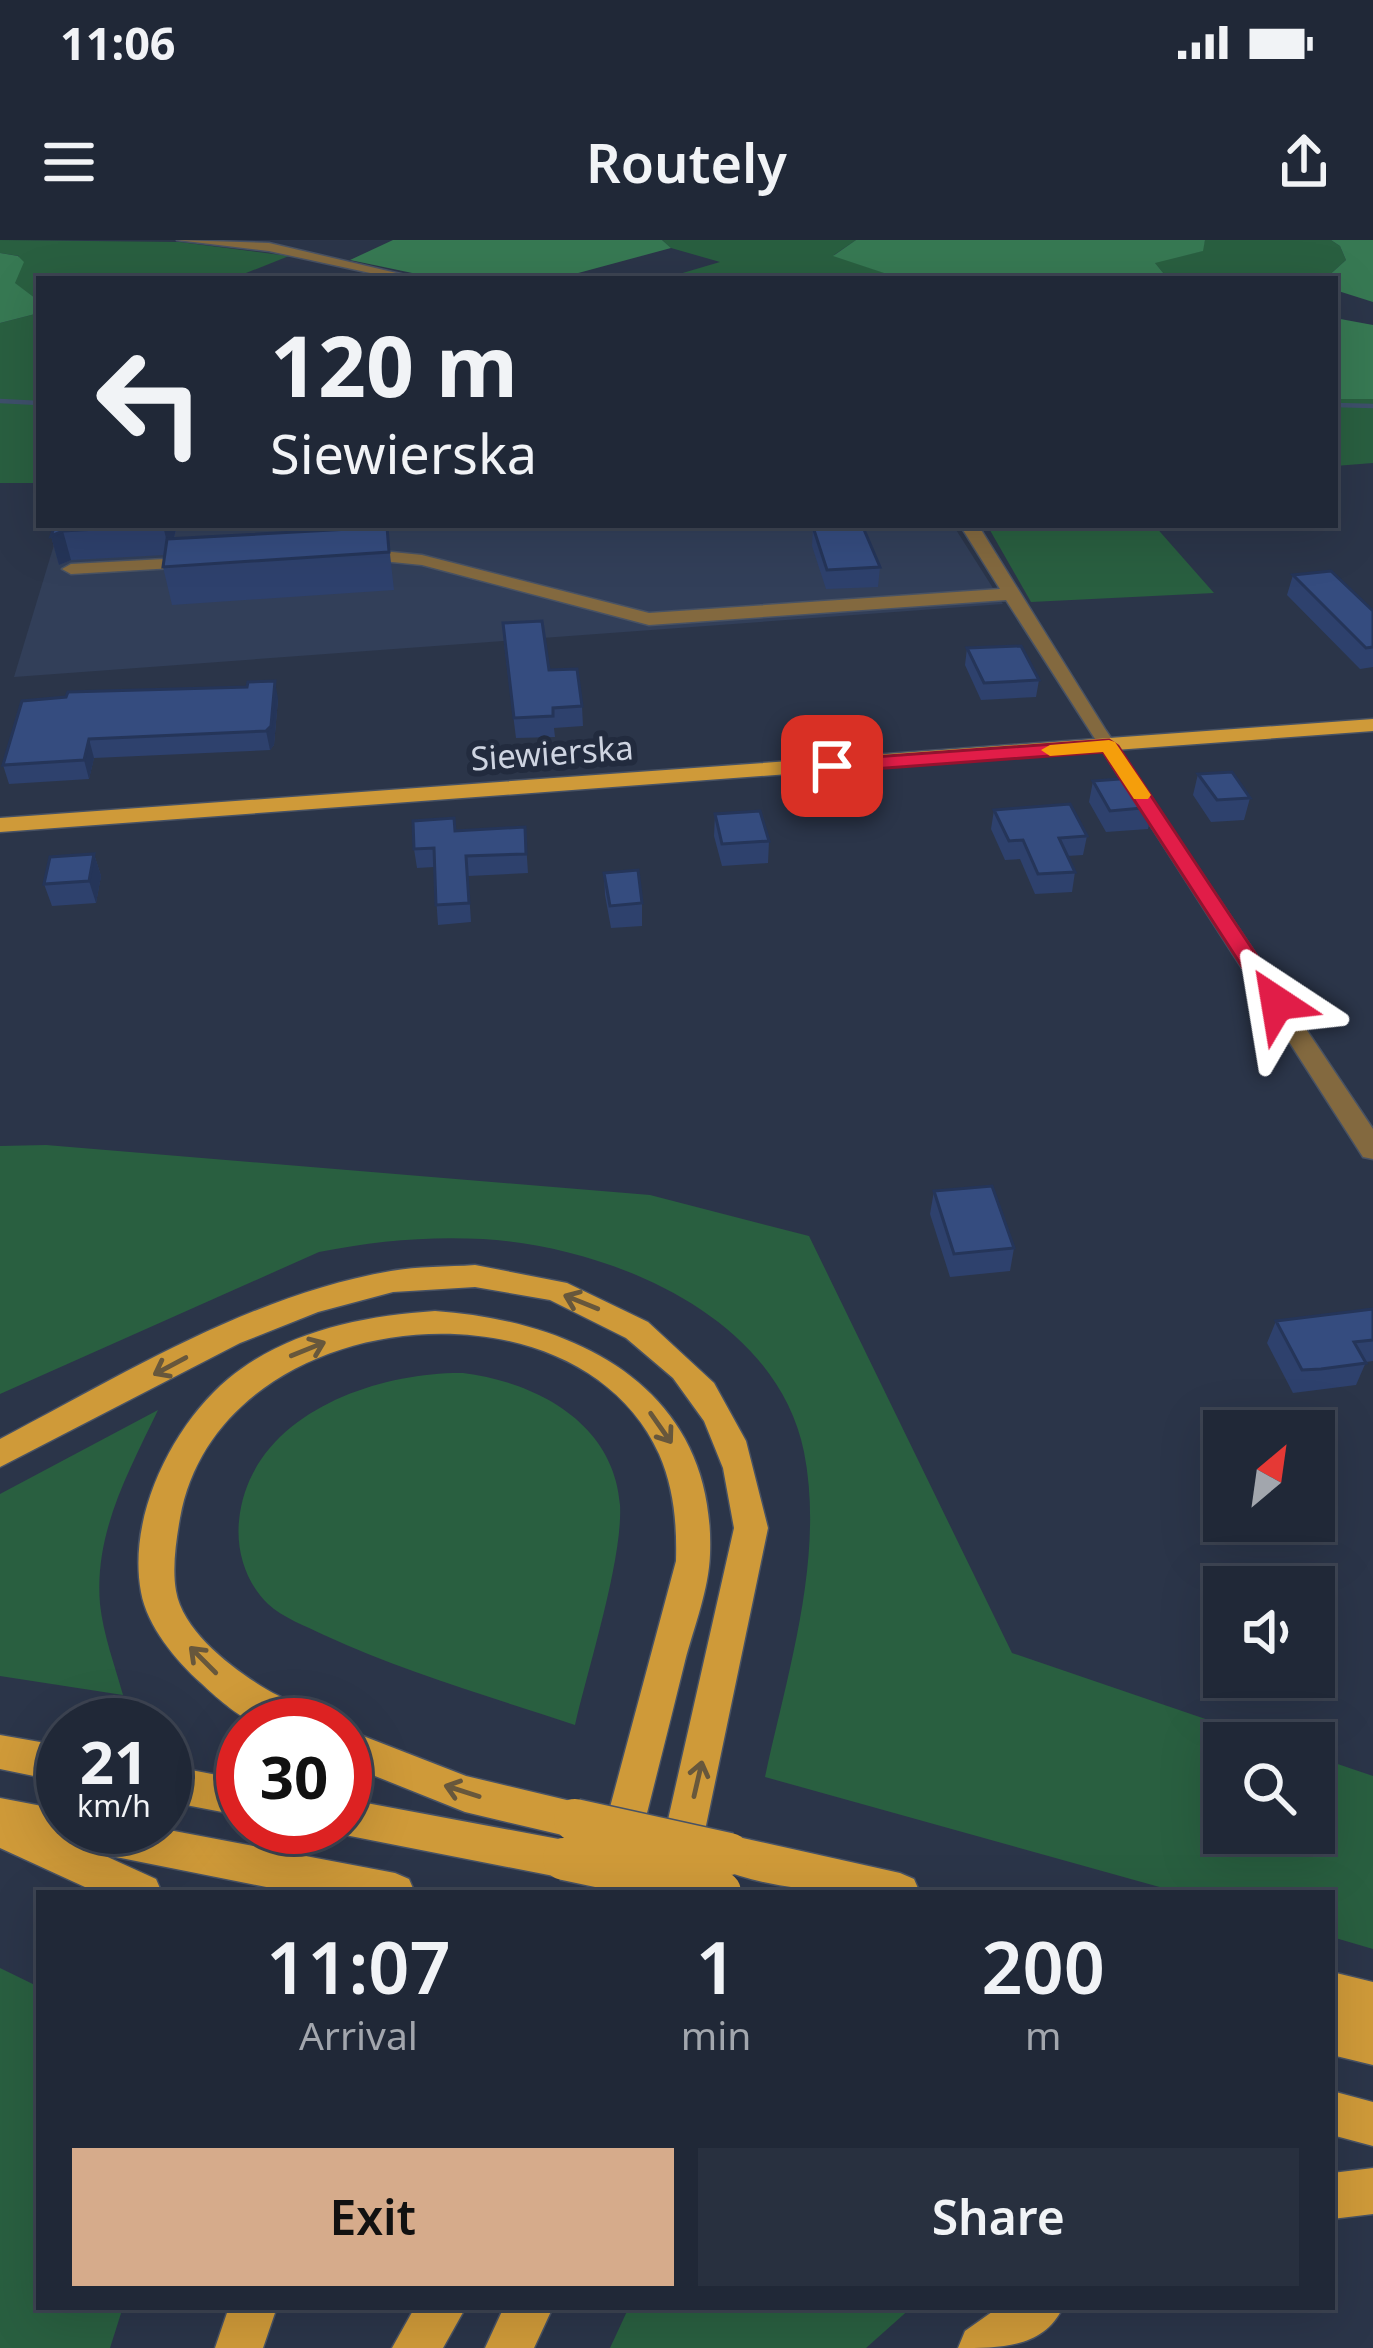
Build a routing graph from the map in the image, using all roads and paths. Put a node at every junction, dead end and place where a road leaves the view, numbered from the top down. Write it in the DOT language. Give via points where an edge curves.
graph roads {
  1 [pos="183,240"];
  2 [pos="402,276"];
  3 [pos="971,528"];
  4 [pos="209,546"];
  5 [pos="189,547"];
  6 [pos="337,554"];
  7 [pos="226,560"];
  8 [pos="70,569"];
  9 [pos="1012,595"];
  10 [pos="1373,725"];
  11 [pos="1109,746"];
  12 [pos="0,825"];
  13 [pos="1373,1150"];
  14 [pos="0,1454"];
  15 [pos="252,1698"];
  16 [pos="0,1752"];
  17 [pos="372,1757"];
  18 [pos="36,1758"];
  19 [pos="0,1816"];
  20 [pos="372,1822"];
  21 [pos="0,1828"];
  22 [pos="725,1880"];
  23 [pos="135,1890"];
  24 [pos="380,1890"];
  25 [pos="608,1890"];
  26 [pos="672,1890"];
  27 [pos="860,1890"];
  28 [pos="1335,1994"];
  29 [pos="1373,2003"];
  30 [pos="1335,2035"];
  31 [pos="1373,2044"];
  32 [pos="1335,2114"];
  33 [pos="1373,2124"];
  34 [pos="1373,2191"];
  35 [pos="1335,2196"];
  36 [pos="253,2310"];
  37 [pos="440,2310"];
  38 [pos="528,2310"];
  39 [pos="1035,2310"];
  40 [pos="238,2348"];
  41 [pos="416,2348"];
  42 [pos="509,2348"];
  43 [pos="982,2348"];
  1 -- 2 [label="street" via="269,247"];
  3 -- 9 [label="street"];
  4 -- 5 [label="street"];
  6 -- 9 [label="street" via="422,560 649,619"];
  7 -- 8 [label="street"];
  9 -- 11 [label="street"];
  10 -- 11 [label="main road, Siewierska"];
  11 -- 12 [label="main road, Siewierska"];
  11 -- 13 [label="street"];
  26 -- 14 [label="main road, one-way" via="751,1528 735,1445 716,1409 691,1375 626,1322 501,1280 361,1285 270,1314"];
  15 -- 25 [label="main road, one-way" via="198,1659 158,1594 158,1535 172,1479 200,1430 261,1371 378,1328 490,1328 590,1361 622,1384 672,1444 696,1520 693,1562"];
  16 -- 18 [label="main road"];
  22 -- 17 [label="main road, one-way, bridge" via="575,1820 465,1794"];
  19 -- 24 [label="main road"];
  20 -- 22 [label="main road, bridge"];
  21 -- 23 [label="main road"];
  22 -- 27 [label="main road"];
  28 -- 29 [label="main road"];
  30 -- 31 [label="main road"];
  32 -- 33 [label="main road"];
  34 -- 35 [label="main road"];
  36 -- 40 [label="main road"];
  37 -- 41 [label="main road"];
  38 -- 42 [label="main road"];
  39 -- 43 [label="main road"];
}
